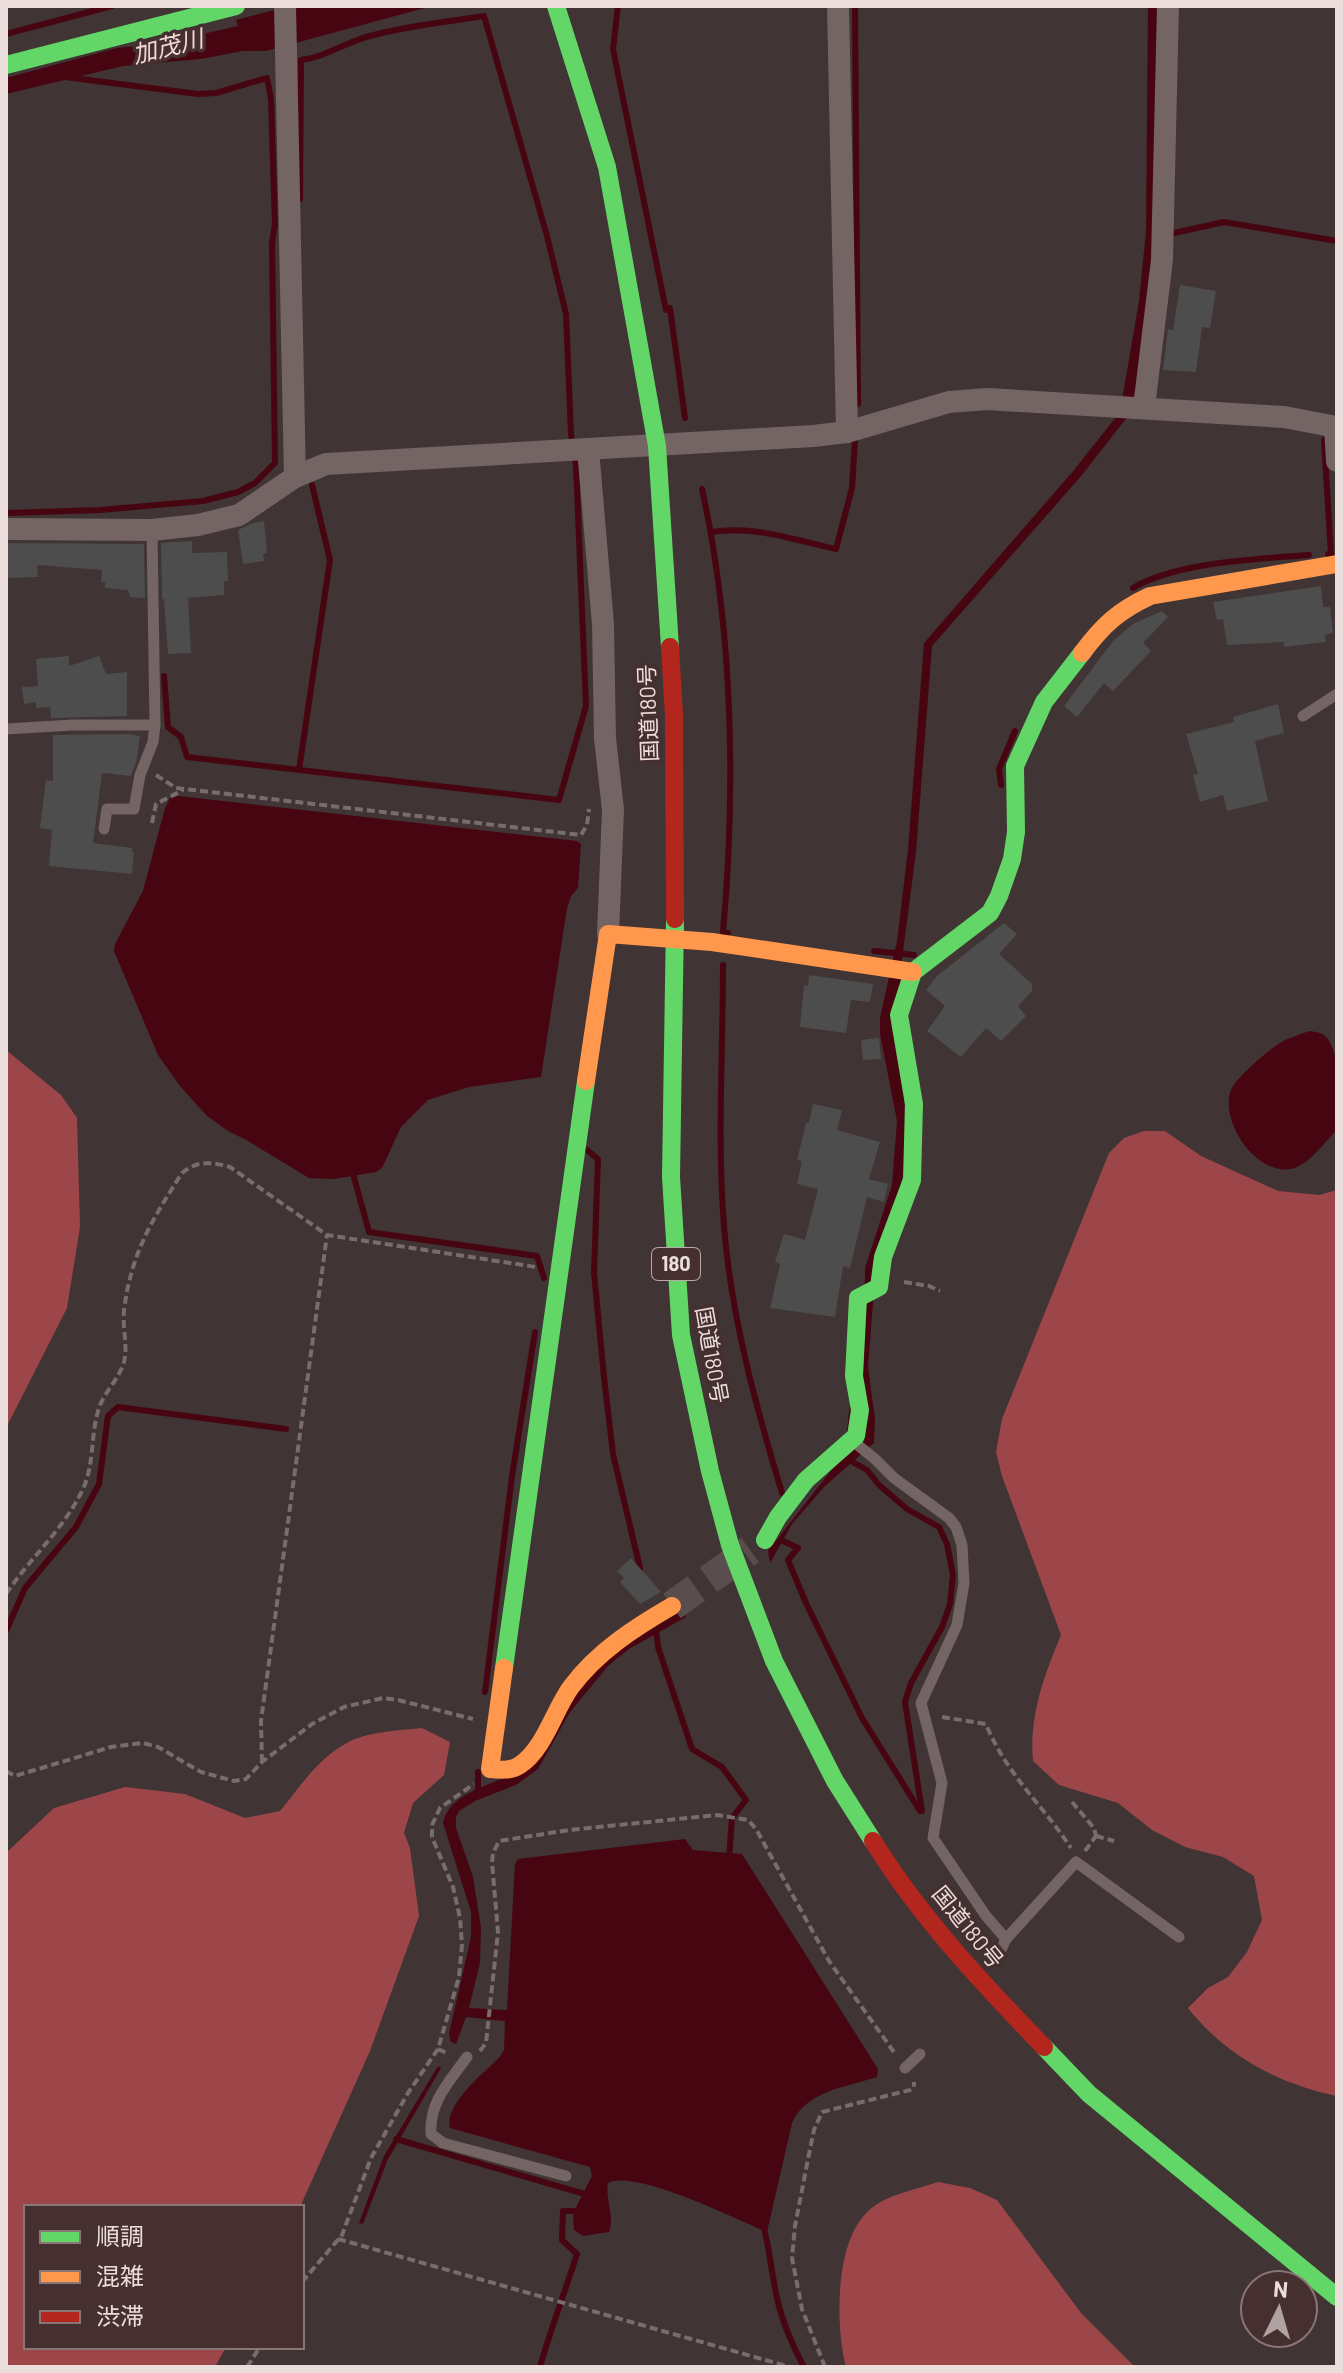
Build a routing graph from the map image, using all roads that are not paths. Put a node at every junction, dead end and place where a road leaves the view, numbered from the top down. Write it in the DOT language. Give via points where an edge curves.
graph roads {
  1 [pos="236,6"];
  2 [pos="285,6"];
  3 [pos="556,6"];
  4 [pos="838,6"];
  5 [pos="1168,6"];
  6 [pos="6,65"];
  7 [pos="1144,407"];
  8 [pos="1336,427"];
  9 [pos="847,432"];
  10 [pos="657,446"];
  11 [pos="588,449"];
  12 [pos="1337,461"];
  13 [pos="295,477"];
  14 [pos="6,529"];
  15 [pos="152,530"];
  16 [pos="1337,564"];
  17 [pos="1337,694"];
  18 [pos="1303,716"];
  19 [pos="155,725"];
  20 [pos="6,729"];
  21 [pos="104,829"];
  22 [pos="608,934"];
  23 [pos="675,939"];
  24 [pos="913,972"];
  25 [pos="853,1442"];
  26 [pos="765,1540"];
  27 [pos="672,1606"];
  28 [pos="1179,1937"];
  29 [pos="1006,1939"];
  30 [pos="999,1954"];
  31 [pos="920,2054"];
  32 [pos="467,2057"];
  33 [pos="905,2068"];
  34 [pos="566,2176"];
  35 [pos="1337,2297"];
  1 -- 6 [label="main road"];
  2 -- 13 [label="street"];
  3 -- 10 [label="main road, 国道180号 / 180" via="607,167"];
  4 -- 9 [label="street"];
  5 -- 7 [label="street" via="1162,260"];
  7 -- 8 [label="street" via="1284,417"];
  7 -- 9 [label="street" via="964,400"];
  8 -- 12 [label="street"];
  9 -- 10 [label="street"];
  10 -- 11 [label="street"];
  10 -- 23 [label="main road, 国道180号 / 180" via="674,716"];
  11 -- 13 [label="street" via="326,464"];
  11 -- 22 [label="street" via="613,810"];
  13 -- 15 [label="street" via="239,515"];
  14 -- 15 [label="street"];
  15 -- 19 [label="lane"];
  16 -- 24 [label="main road" via="1150,596 1101,628 1044,702 1020,750 1012,859 990,913"];
  17 -- 18 [label="lane"];
  19 -- 20 [label="lane"];
  19 -- 21 [label="lane" via="134,809 107,809"];
  22 -- 23 [label="main road"];
  22 -- 27 [label="main road" via="490,1769 507,1771 522,1764 592,1661 631,1629"];
  23 -- 24 [label="main road"];
  23 -- 35 [label="main road, 国道180号 / 180" via="671,1177 681,1335 730,1545 774,1661 835,1781 891,1870 975,1976 1089,2094"];
  24 -- 25 [label="main road" via="899,1015 914,1104 912,1180 883,1257 879,1283 858,1298 854,1376 860,1410"];
  25 -- 26 [label="main road" via="806,1480"];
  25 -- 29 [label="lane" via="949,1518 962,1545 961,1610 921,1703 942,1783 933,1838"];
  28 -- 29 [label="lane" via="1076,1862"];
  29 -- 30 [label="lane"];
  31 -- 33 [label="lane"];
  32 -- 34 [label="lane" via="434,2103 431,2134 443,2143"];
}
